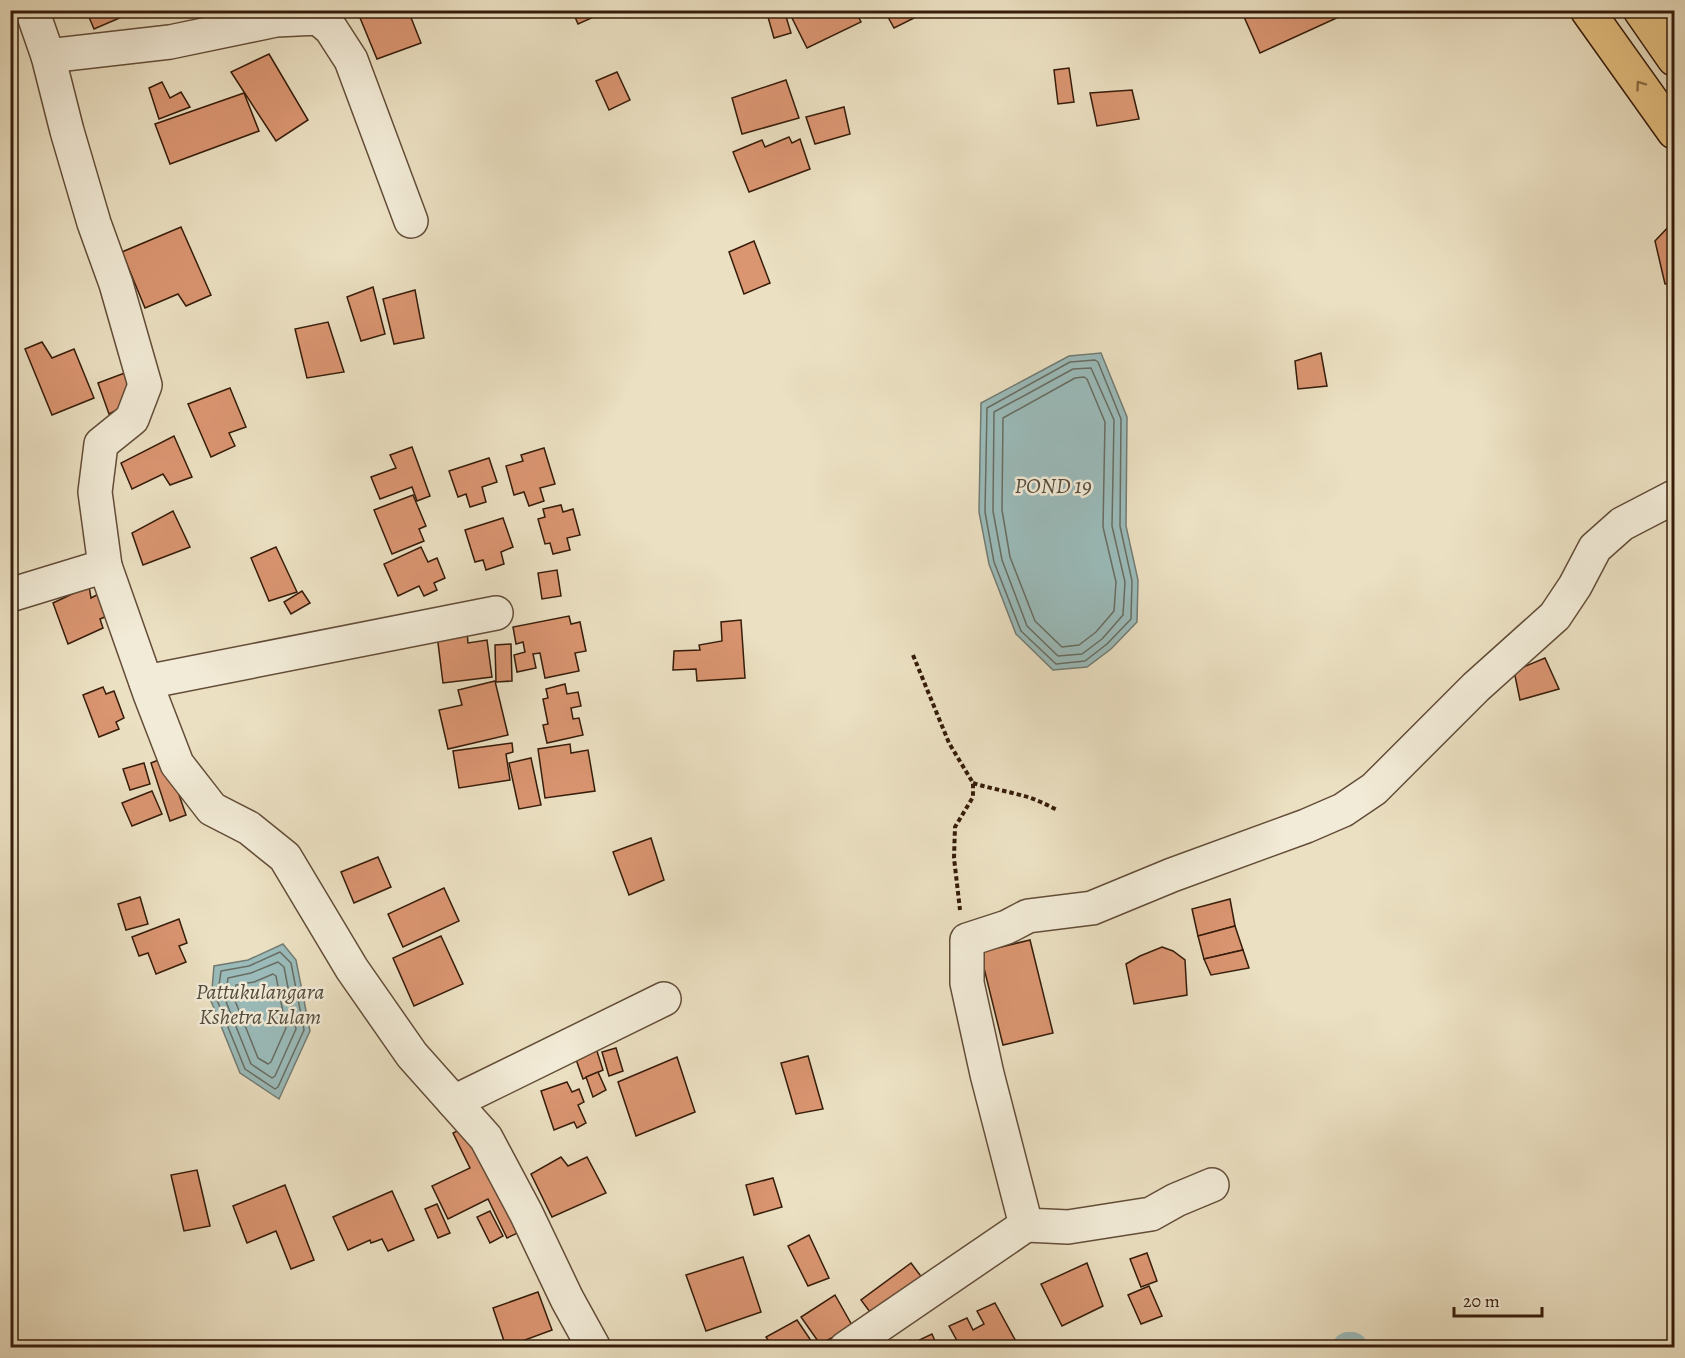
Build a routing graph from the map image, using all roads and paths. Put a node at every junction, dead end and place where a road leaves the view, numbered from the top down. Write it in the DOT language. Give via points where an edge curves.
graph roads {
  1 [pos="32,10"];
  2 [pos="1587,10"];
  3 [pos="1640,10"];
  4 [pos="48,56"];
  5 [pos="1674,59"];
  6 [pos="1674,132"];
  7 [pos="411,221"];
  8 [pos="1674,497"];
  9 [pos="105,566"];
  10 [pos="10,595"];
  11 [pos="496,613"];
  12 [pos="913,655"];
  13 [pos="146,682"];
  14 [pos="973,783"];
  15 [pos="1057,810"];
  16 [pos="967,940"];
  17 [pos="664,999"];
  18 [pos="454,1102"];
  19 [pos="1212,1185"];
  20 [pos="1026,1225"];
  21 [pos="594,1347"];
  22 [pos="846,1347"];
  1 -- 4 [label="street"];
  6 -- 2 [label="highway, one-way"];
  3 -- 5 [label="highway"];
  4 -- 7 [label="street" via="170,42 276,20 318,18 331,29 351,60"];
  4 -- 9 [label="street" via="79,172 145,385 132,419 101,444 95,492"];
  8 -- 16 [label="street" via="1622,524 1594,548 1555,616 1476,687 1374,789 1343,810 1092,908 1028,916"];
  9 -- 10 [label="street"];
  9 -- 13 [label="street"];
  11 -- 13 [label="street"];
  12 -- 14 [label="path" via="949,742"];
  13 -- 18 [label="street" via="177,764 212,809 249,828 285,857 372,998 412,1055"];
  14 -- 15 [label="path"];
  14 -- 16 [label="path" via="973,797 955,828 954,858"];
  16 -- 20 [label="street" via="967,983"];
  17 -- 18 [label="street"];
  18 -- 21 [label="street" via="486,1138"];
  19 -- 20 [label="street" via="1151,1214 1068,1227"];
  20 -- 22 [label="street"];
}
